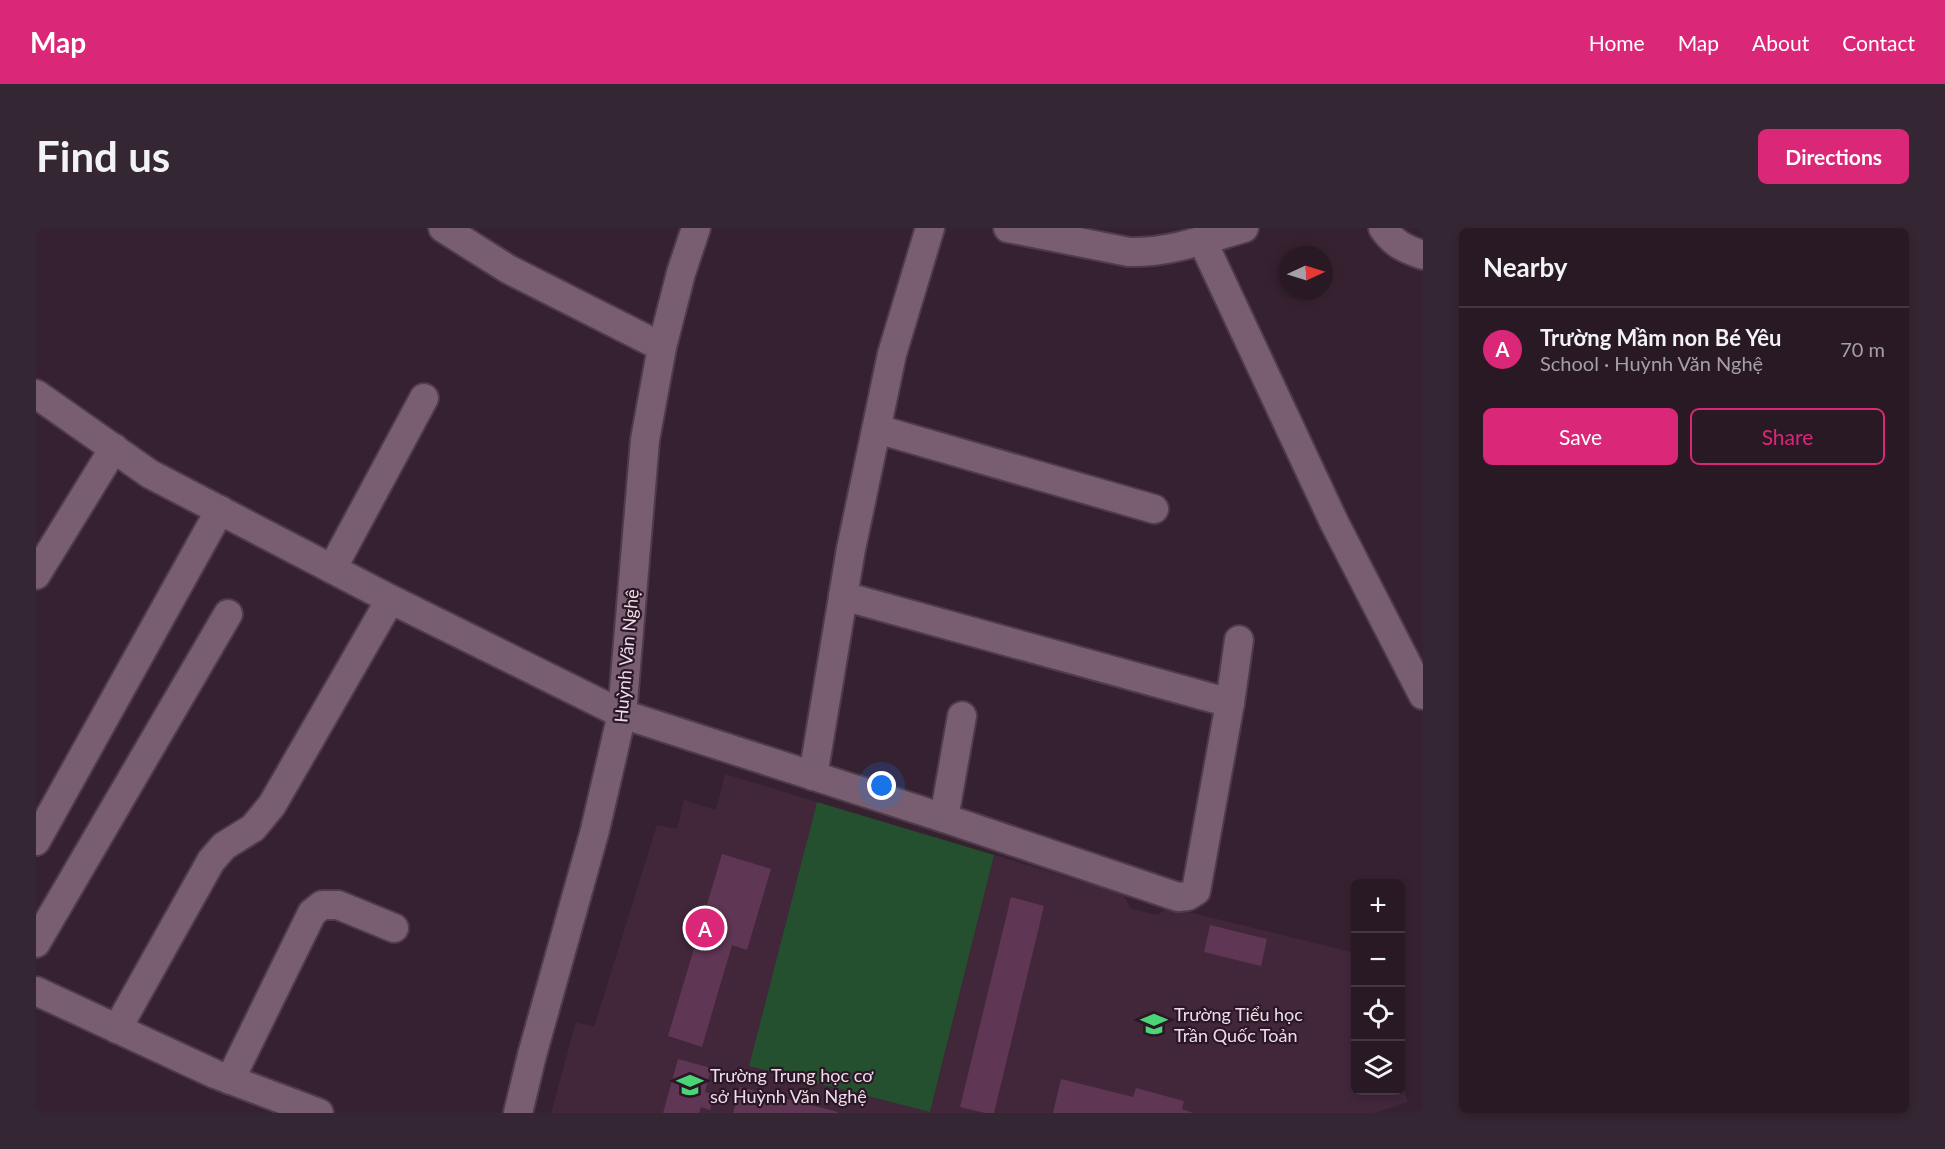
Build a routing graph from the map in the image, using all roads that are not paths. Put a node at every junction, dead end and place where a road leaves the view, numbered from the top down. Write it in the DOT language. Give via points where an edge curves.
graph roads {
  1 [pos="443,228"];
  2 [pos="696,228"];
  3 [pos="930,228"];
  4 [pos="1008,228"];
  5 [pos="1244,228"];
  6 [pos="1383,228"];
  7 [pos="1202,240"];
  8 [pos="1423,255"];
  9 [pos="662,348"];
  10 [pos="36,394"];
  11 [pos="424,398"];
  12 [pos="877,429"];
  13 [pos="114,448"];
  14 [pos="1154,509"];
  15 [pos="220,510"];
  16 [pos="332,569"];
  17 [pos="36,575"];
  18 [pos="843,596"];
  19 [pos="390,600"];
  20 [pos="228,614"];
  21 [pos="1239,640"];
  22 [pos="1423,695"];
  23 [pos="1230,702"];
  24 [pos="622,714"];
  25 [pos="962,717"];
  26 [pos="813,776"];
  27 [pos="944,818"];
  28 [pos="36,841"];
  29 [pos="394,928"];
  30 [pos="36,943"];
  31 [pos="36,991"];
  32 [pos="117,1029"];
  33 [pos="230,1080"];
  34 [pos="319,1113"];
  35 [pos="518,1113"];
  1 -- 9 [label="street" via="508,269"];
  2 -- 9 [label="street, Huỳnh Văn Nghệ"];
  3 -- 12 [label="street" via="892,354"];
  4 -- 7 [label="street" via="1129,252 1168,249"];
  5 -- 7 [label="street"];
  6 -- 8 [label="street" via="1402,248"];
  7 -- 22 [label="street" via="1334,522"];
  9 -- 24 [label="street, Huỳnh Văn Nghệ" via="645,440"];
  10 -- 13 [label="street"];
  11 -- 16 [label="street"];
  12 -- 14 [label="street"];
  12 -- 18 [label="street"];
  13 -- 15 [label="street" via="150,474"];
  13 -- 17 [label="street"];
  15 -- 16 [label="street"];
  15 -- 28 [label="street"];
  16 -- 19 [label="street"];
  18 -- 23 [label="street"];
  18 -- 26 [label="street"];
  19 -- 24 [label="street"];
  19 -- 32 [label="street" via="272,804 253,828 224,846 211,861"];
  20 -- 30 [label="street"];
  21 -- 23 [label="street"];
  23 -- 27 [label="street" via="1196,891 1188,896 1178,897"];
  24 -- 26 [label="street"];
  24 -- 35 [label="street, Huỳnh Văn Nghệ" via="595,830"];
  25 -- 27 [label="street"];
  26 -- 27 [label="street"];
  29 -- 33 [label="street" via="338,905 322,905 312,913"];
  31 -- 32 [label="street"];
  32 -- 33 [label="street"];
  33 -- 34 [label="street"];
}
